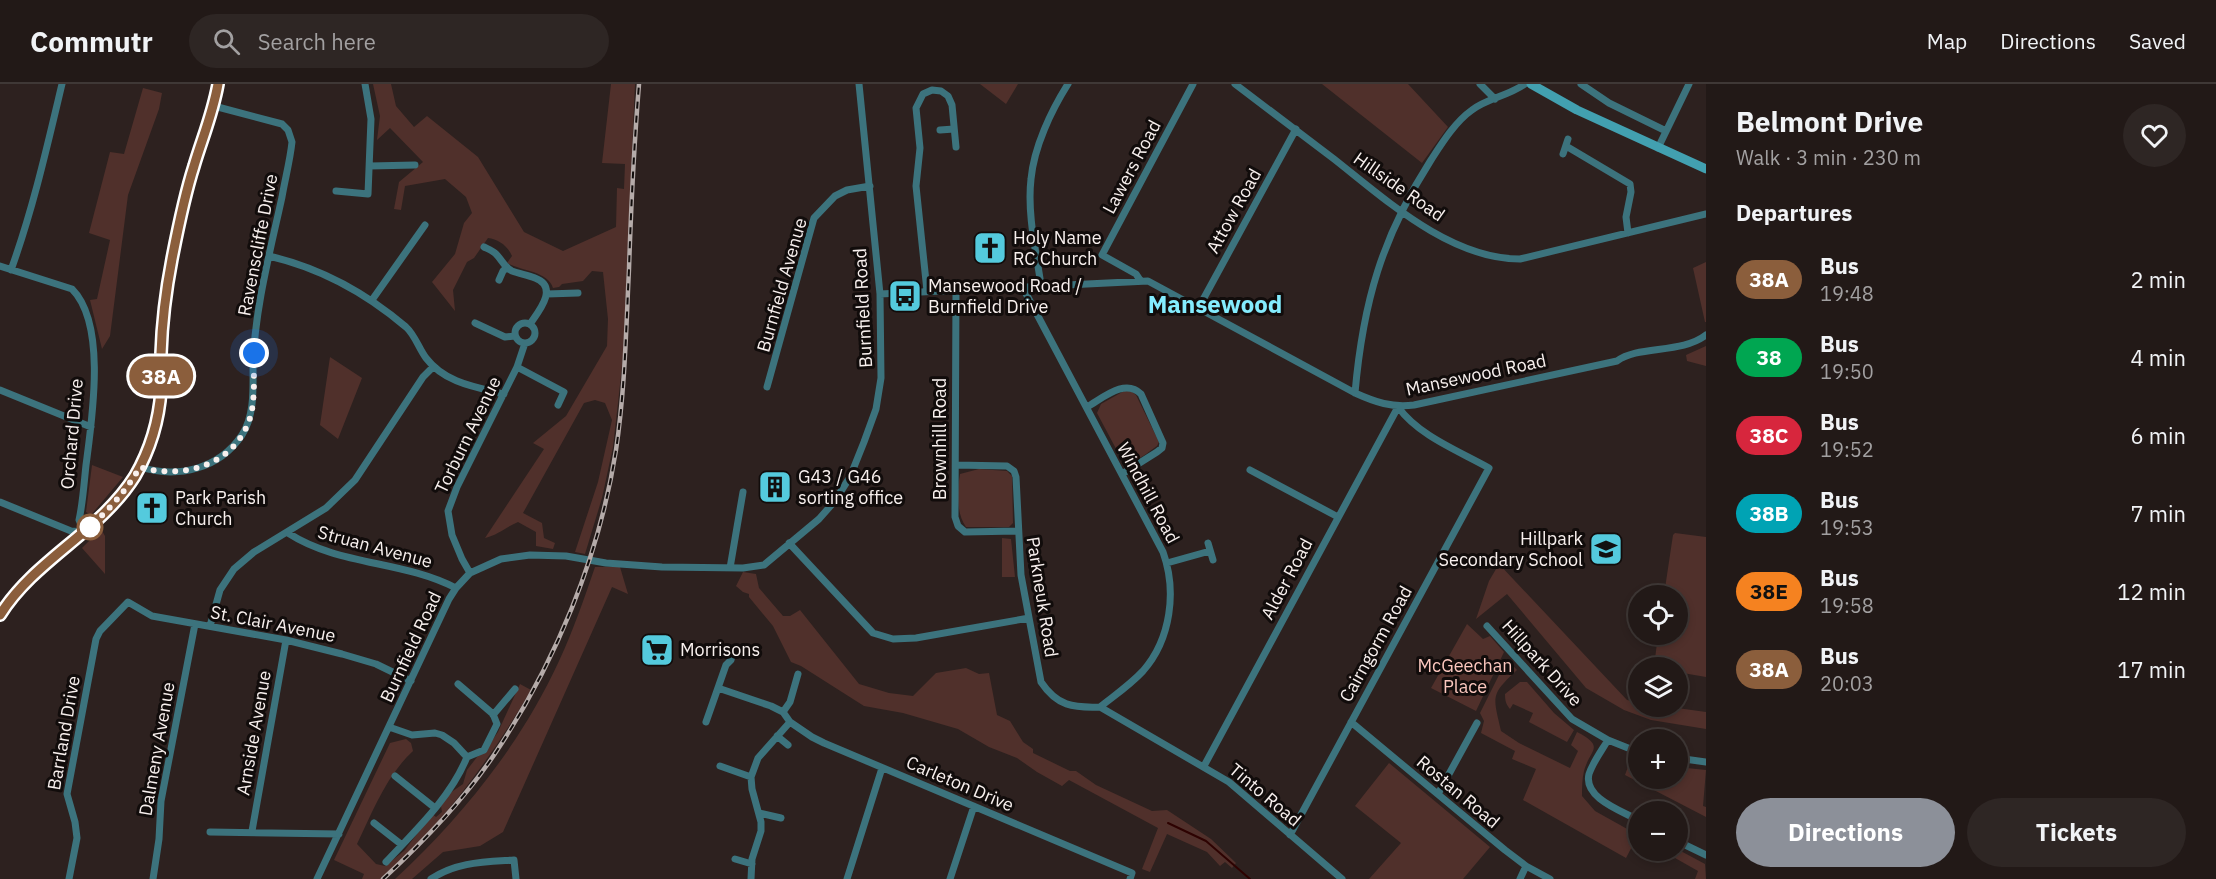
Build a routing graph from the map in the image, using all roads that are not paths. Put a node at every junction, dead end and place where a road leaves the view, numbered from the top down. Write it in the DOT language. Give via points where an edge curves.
graph roads {
  1 [pos="62,84"];
  2 [pos="218,84"];
  3 [pos="365,84"];
  4 [pos="859,84"];
  5 [pos="1068,84"];
  6 [pos="1193,84"];
  7 [pos="1235,84"];
  8 [pos="1480,84"];
  9 [pos="1525,84"];
  10 [pos="1531,84"];
  11 [pos="1581,84"];
  12 [pos="1689,84"];
  13 [pos="1495,99"];
  14 [pos="214,106"];
  15 [pos="954,129"];
  16 [pos="1296,129"];
  17 [pos="940,130"];
  18 [pos="1666,131"];
  19 [pos="956,147"];
  20 [pos="1658,148"];
  21 [pos="1563,154"];
  22 [pos="415,165"];
  23 [pos="370,166"];
  24 [pos="1706,170"];
  25 [pos="870,186"];
  26 [pos="336,192"];
  27 [pos="1401,212"];
  28 [pos="1706,214"];
  29 [pos="425,225"];
  30 [pos="1628,233"];
  31 [pos="484,247"];
  32 [pos="269,256"];
  33 [pos="0,266"];
  34 [pos="507,267"];
  35 [pos="11,270"];
  36 [pos="499,280"];
  37 [pos="1140,280"];
  38 [pos="1041,285"];
  39 [pos="1022,286"];
  40 [pos="956,290"];
  41 [pos="927,291"];
  42 [pos="578,293"];
  43 [pos="547,294"];
  44 [pos="880,294"];
  45 [pos="372,300"];
  46 [pos="1199,307"];
  47 [pos="475,323"];
  48 [pos="530,324"];
  49 [pos="1706,335"];
  50 [pos="515,336"];
  51 [pos="525,343"];
  52 [pos="433,366"];
  53 [pos="518,367"];
  54 [pos="767,387"];
  55 [pos="0,390"];
  56 [pos="504,393"];
  57 [pos="1355,393"];
  58 [pos="558,405"];
  59 [pos="1087,407"];
  60 [pos="1398,407"];
  61 [pos="91,427"];
  62 [pos="956,465"];
  63 [pos="140,467"];
  64 [pos="1250,470"];
  65 [pos="1122,474"];
  66 [pos="743,492"];
  67 [pos="0,502"];
  68 [pos="1338,517"];
  69 [pos="1017,531"];
  70 [pos="84,532"];
  71 [pos="288,533"];
  72 [pos="789,543"];
  73 [pos="1213,560"];
  74 [pos="1167,563"];
  75 [pos="730,568"];
  76 [pos="470,573"];
  77 [pos="456,588"];
  78 [pos="128,602"];
  79 [pos="0,615"];
  80 [pos="1029,618"];
  81 [pos="195,624"];
  82 [pos="210,626"];
  83 [pos="1487,626"];
  84 [pos="286,640"];
  85 [pos="734,648"];
  86 [pos="798,674"];
  87 [pos="411,681"];
  88 [pos="459,684"];
  89 [pos="718,688"];
  90 [pos="515,689"];
  91 [pos="1101,707"];
  92 [pos="783,712"];
  93 [pos="493,715"];
  94 [pos="706,722"];
  95 [pos="790,722"];
  96 [pos="1351,722"];
  97 [pos="1477,723"];
  98 [pos="389,727"];
  99 [pos="777,736"];
  100 [pos="1608,740"];
  101 [pos="788,745"];
  102 [pos="1628,748"];
  103 [pos="467,757"];
  104 [pos="1688,760"];
  105 [pos="1706,762"];
  106 [pos="720,766"];
  107 [pos="1204,766"];
  108 [pos="882,768"];
  109 [pos="394,776"];
  110 [pos="751,777"];
  111 [pos="1438,794"];
  112 [pos="974,806"];
  113 [pos="435,808"];
  114 [pos="759,813"];
  115 [pos="1628,815"];
  116 [pos="781,818"];
  117 [pos="374,823"];
  118 [pos="252,831"];
  119 [pos="210,832"];
  120 [pos="339,834"];
  121 [pos="1290,835"];
  122 [pos="402,845"];
  123 [pos="1688,846"];
  124 [pos="1706,855"];
  125 [pos="735,859"];
  126 [pos="387,862"];
  127 [pos="752,864"];
  128 [pos="1527,866"];
  129 [pos="443,875"];
  130 [pos="1131,876"];
  131 [pos="69,879"];
  132 [pos="153,879"];
  133 [pos="317,879"];
  134 [pos="430,879"];
  135 [pos="516,879"];
  136 [pos="751,879"];
  137 [pos="847,879"];
  138 [pos="950,879"];
  139 [pos="1342,879"];
  140 [pos="1520,879"];
  141 [pos="1550,879"];
  1 -- 35 [label="street" via="40,180"];
  2 -- 14 [label="street"];
  3 -- 23 [label="street" via="371,119"];
  4 -- 25 [label="street, Burnfield Road"];
  5 -- 38 [label="street" via="1047,125 1031,177 1030,203"];
  6 -- 37 [label="street, Lawers Road" via="1102,255"];
  7 -- 16 [label="street, Hillside Road"];
  8 -- 13 [label="street"];
  9 -- 13 [label="street"];
  10 -- 20 [label="street"];
  11 -- 18 [label="street" via="1609,103"];
  12 -- 18 [label="street"];
  13 -- 27 [label="street" via="1471,111 1459,123 1435,154"];
  14 -- 32 [label="street, Ravenscliffe Drive" via="282,124 288,130 291,155"];
  14 -- 63 [label="street" via="193,167 172,260 164,307 159,412"];
  15 -- 17 [label="street"];
  15 -- 19 [label="street"];
  15 -- 41 [label="street" via="948,96 932,90 923,94 916,108 920,148 916,186"];
  16 -- 27 [label="street, Hillside Road"];
  16 -- 46 [label="street, Attow Road"];
  18 -- 20 [label="street"];
  20 -- 24 [label="street"];
  21 -- 30 [label="street" via="1567,143 1630,184"];
  22 -- 23 [label="street"];
  23 -- 26 [label="street" via="368,194"];
  25 -- 44 [label="street, Burnfield Road"];
  25 -- 54 [label="street, Burnfield Avenue" via="835,196 814,219"];
  27 -- 30 [label="street, Hillside Road" via="1475,252 1510,259"];
  27 -- 57 [label="street" via="1367,304"];
  28 -- 30 [label="street, Hillside Road"];
  29 -- 45 [label="street"];
  31 -- 34 [label="street"];
  32 -- 45 [label="street" via="299,263"];
  32 -- 63 [label="street, Ravenscliffe Drive" via="254,353 250,417 243,434 221,458 203,467 187,471"];
  33 -- 35 [label="street, Orchard Drive"];
  34 -- 36 [label="street"];
  34 -- 43 [label="street" via="542,281"];
  35 -- 61 [label="street, Orchard Drive" via="72,289 84,304 93,351"];
  37 -- 38 [label="street, Mansewood Road"];
  37 -- 46 [label="street, Mansewood Road"];
  38 -- 39 [label="street, Mansewood Road"];
  39 -- 40 [label="street, Mansewood Road"];
  39 -- 59 [label="street, Windhill Road"];
  40 -- 41 [label="street, Mansewood Road"];
  40 -- 62 [label="street, Brownhill Road"];
  41 -- 44 [label="street, Mansewood Road"];
  42 -- 43 [label="street"];
  43 -- 48 [label="street"];
  44 -- 72 [label="street, Burnfield Road" via="880,378 876,409 864,442 850,477 834,502"];
  45 -- 52 [label="street" via="409,330"];
  46 -- 57 [label="street, Mansewood Road"];
  47 -- 50 [label="street" via="505,337"];
  48 -- 50 [label="street" via="520,324"];
  48 -- 51 [label="street" via="535,335"];
  49 -- 60 [label="street, Mansewood Road" via="1676,346 1626,354 1617,361"];
  50 -- 51 [label="street"];
  51 -- 53 [label="street, Torburn Avenue"];
  52 -- 56 [label="street" via="464,384"];
  52 -- 71 [label="street" via="356,480 326,508"];
  53 -- 56 [label="street, Torburn Avenue"];
  53 -- 58 [label="street" via="564,392"];
  55 -- 61 [label="street"];
  56 -- 76 [label="street, Torburn Avenue" via="448,511 452,535"];
  57 -- 60 [label="street, Mansewood Road"];
  59 -- 65 [label="street, Windhill Road"];
  59 -- 65 [label="street" via="1124,387 1137,389 1141,394 1164,443 1157,452"];
  60 -- 68 [label="street, Alder Road"];
  60 -- 96 [label="street, Cairngorm Road" via="1421,430 1489,468"];
  61 -- 70 [label="street, Orchard Drive" via="79,520"];
  62 -- 69 [label="street, Parkneuk Road" via="1007,466 1014,471"];
  62 -- 69 [label="street, Brownhill Road" via="958,526 965,532"];
  63 -- 70 [label="street" via="109,510"];
  64 -- 68 [label="street"];
  65 -- 74 [label="street, Windhill Road"];
  66 -- 75 [label="street"];
  67 -- 70 [label="street" via="71,531"];
  68 -- 107 [label="street, Alder Road"];
  69 -- 80 [label="street, Parkneuk Road"];
  70 -- 79 [label="street" via="28,579"];
  71 -- 77 [label="street, Struan Avenue" via="319,550 424,574"];
  71 -- 82 [label="street" via="254,552 234,569 220,590"];
  72 -- 75 [label="street, Burnfield Road" via="764,565"];
  72 -- 80 [label="street" via="873,633 893,639 916,638"];
  73 -- 74 [label="street" via="1209,547"];
  74 -- 91 [label="street, Windhill Road" via="1170,608 1161,643 1144,670"];
  75 -- 76 [label="street, Burnfield Road" via="606,563 530,555 501,559"];
  76 -- 77 [label="street, Burnfield Road"];
  77 -- 87 [label="street, Burnfield Road"];
  78 -- 81 [label="street, St. Clair Avenue" via="152,616"];
  78 -- 131 [label="street, Barrland Drive" via="96,639 67,794 77,837"];
  80 -- 91 [label="street, Parkneuk Road" via="1041,681 1050,694 1069,706"];
  81 -- 82 [label="street, St. Clair Avenue"];
  81 -- 132 [label="street, Dalmeny Avenue" via="161,801"];
  82 -- 84 [label="street, St. Clair Avenue"];
  83 -- 100 [label="street, Hillpark Drive" via="1563,711"];
  84 -- 87 [label="street, St. Clair Avenue" via="376,664"];
  84 -- 118 [label="street, Arnside Avenue"];
  85 -- 89 [label="street"];
  86 -- 92 [label="street"];
  87 -- 98 [label="street, Burnfield Road"];
  88 -- 93 [label="street"];
  89 -- 92 [label="street"];
  89 -- 94 [label="street"];
  90 -- 93 [label="street"];
  91 -- 107 [label="street, Tinto Road"];
  92 -- 95 [label="street, Carleton Drive"];
  93 -- 103 [label="street" via="497,724 484,750"];
  95 -- 99 [label="street"];
  95 -- 108 [label="street, Carleton Drive" via="824,743"];
  96 -- 111 [label="street, Rostan Road"];
  96 -- 121 [label="street, Cairngorm Road"];
  97 -- 111 [label="street"];
  98 -- 103 [label="street" via="412,735 442,735"];
  98 -- 120 [label="street, Burnfield Road"];
  99 -- 101 [label="street"];
  99 -- 110 [label="street" via="758,758"];
  100 -- 102 [label="street, Hillpark Drive"];
  100 -- 115 [label="street" via="1588,778 1605,802"];
  103 -- 113 [label="street"];
  104 -- 105 [label="street"];
  106 -- 110 [label="street"];
  107 -- 121 [label="street, Tinto Road" via="1229,782"];
  108 -- 112 [label="street, Carleton Drive"];
  108 -- 137 [label="street"];
  109 -- 113 [label="street"];
  110 -- 114 [label="street"];
  111 -- 128 [label="street, Rostan Road"];
  112 -- 130 [label="street, Carleton Drive"];
  112 -- 138 [label="street"];
  113 -- 122 [label="street"];
  114 -- 116 [label="street"];
  114 -- 127 [label="street" via="761,831"];
  117 -- 122 [label="street"];
  118 -- 119 [label="street"];
  118 -- 120 [label="street"];
  120 -- 133 [label="street, Burnfield Road"];
  121 -- 139 [label="street, Tinto Road"];
  122 -- 126 [label="street"];
  123 -- 124 [label="street"];
  125 -- 127 [label="street"];
  127 -- 136 [label="street"];
  128 -- 140 [label="street"];
  128 -- 141 [label="street, Rostan Road"];
  129 -- 134 [label="street"];
  129 -- 135 [label="street" via="461,864 514,860"];
}
